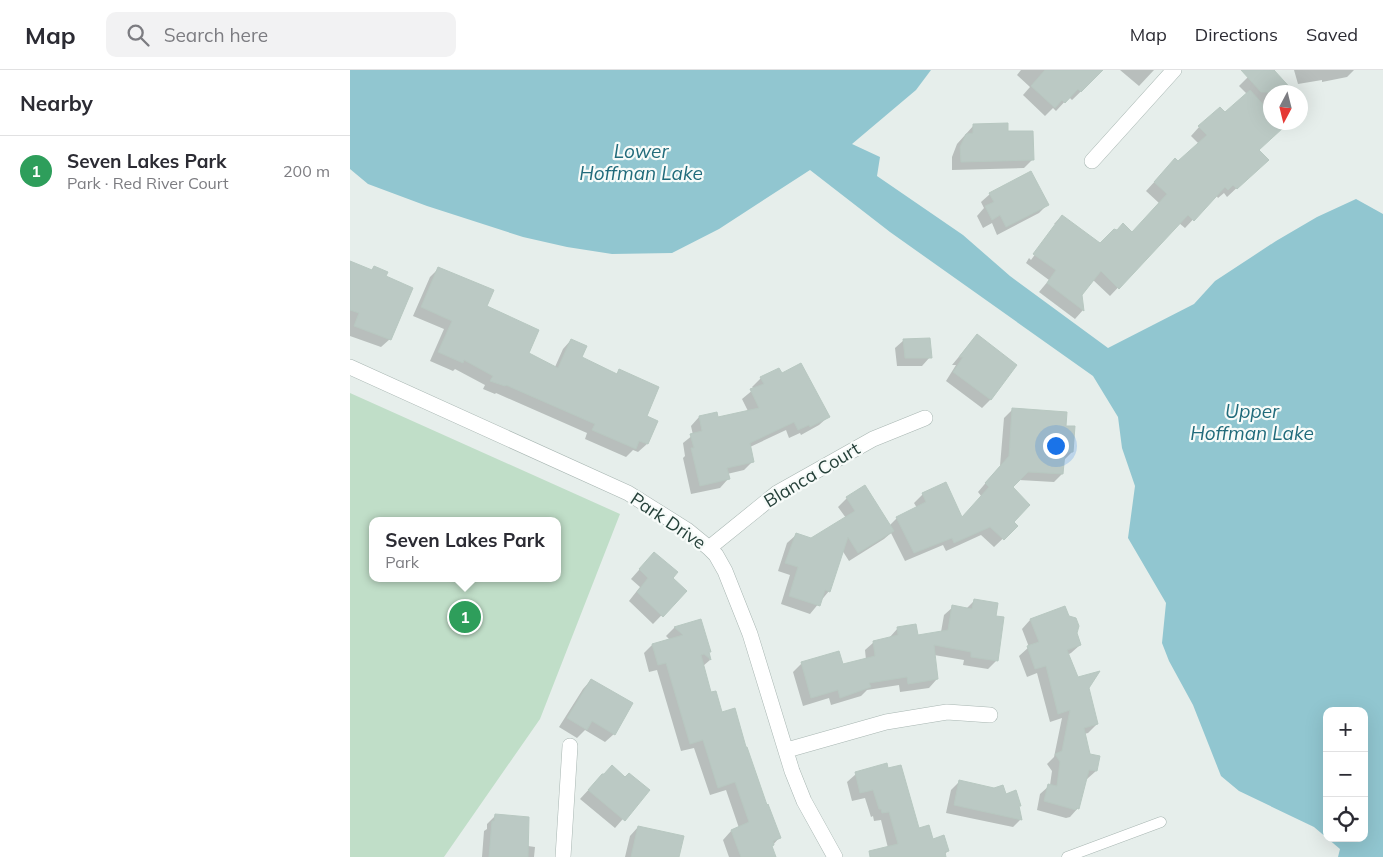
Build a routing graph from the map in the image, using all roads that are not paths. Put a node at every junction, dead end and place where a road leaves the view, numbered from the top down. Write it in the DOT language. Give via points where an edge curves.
graph roads {
  1 [pos="1174,70"];
  2 [pos="1092,161"];
  3 [pos="350,367"];
  4 [pos="925,418"];
  5 [pos="709,548"];
  6 [pos="990,715"];
  7 [pos="570,746"];
  8 [pos="786,750"];
  9 [pos="1161,822"];
  10 [pos="563,857"];
  11 [pos="835,857"];
  12 [pos="1067,857"];
  1 -- 2 [label="street"];
  3 -- 5 [label="street, Park Drive" via="628,493 687,530"];
  4 -- 5 [label="street, Blanca Court" via="873,439 777,493"];
  5 -- 8 [label="street, Park Drive" via="725,571 750,634"];
  6 -- 8 [label="street" via="947,712 886,722"];
  7 -- 10 [label="street"];
  8 -- 11 [label="street, Park Drive" via="804,801"];
  9 -- 12 [label="lane"];
}
